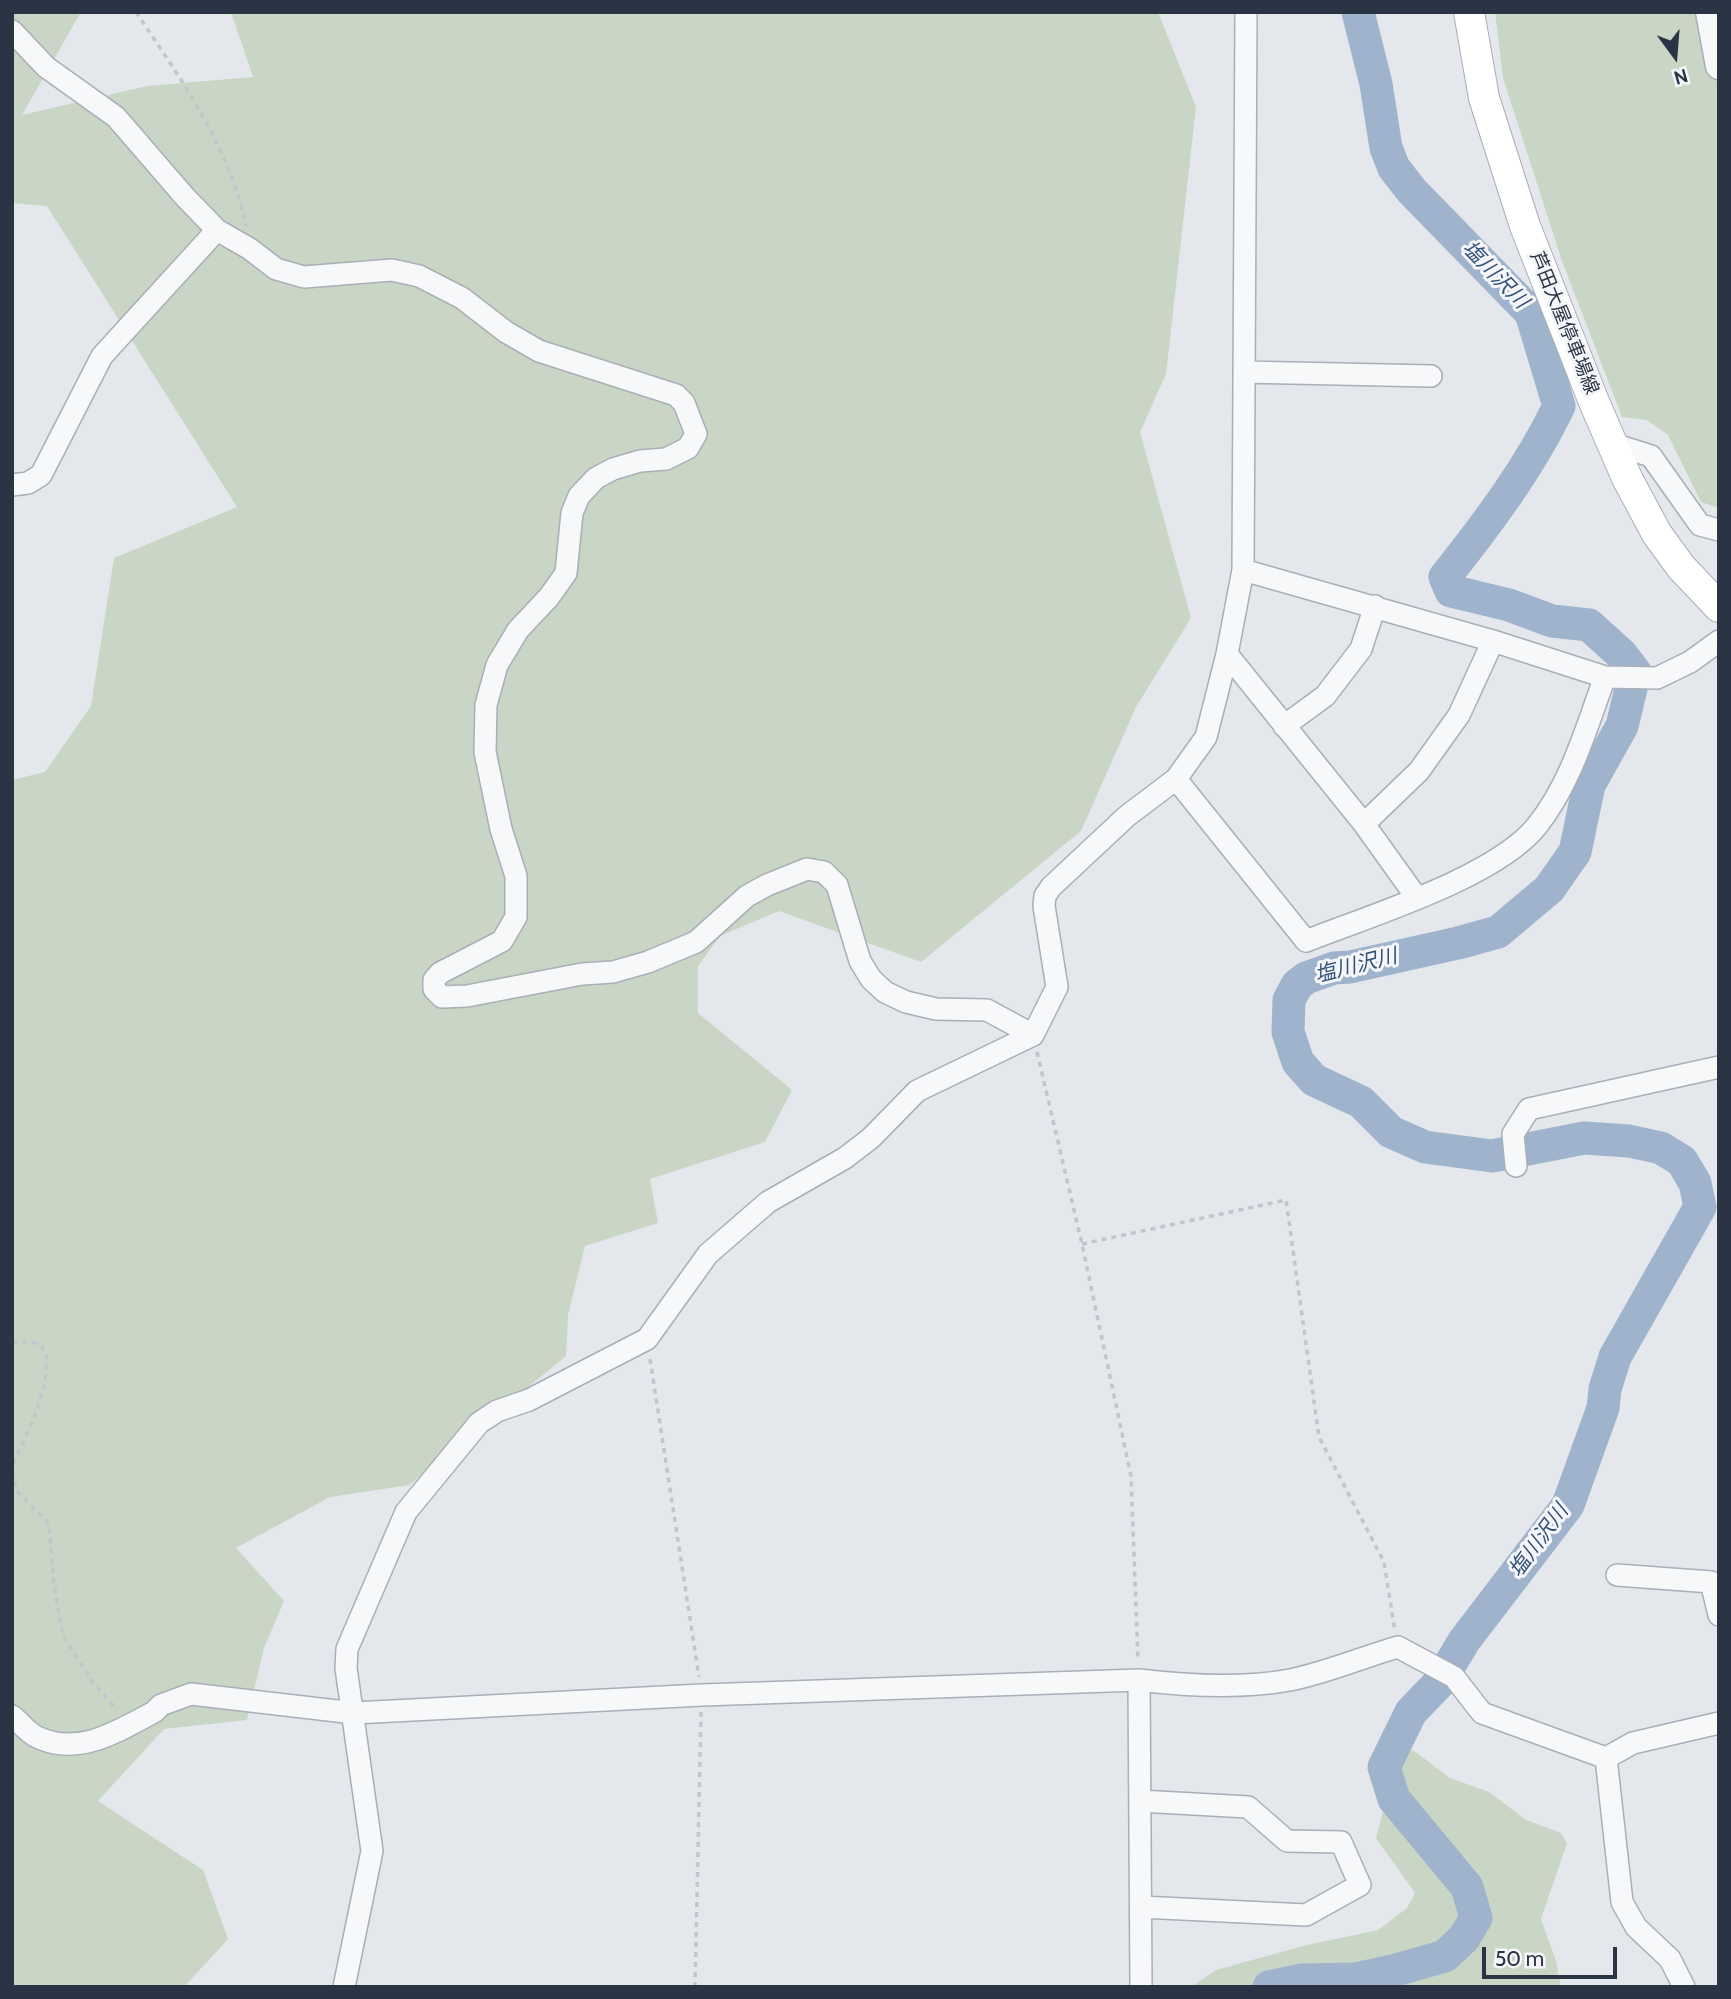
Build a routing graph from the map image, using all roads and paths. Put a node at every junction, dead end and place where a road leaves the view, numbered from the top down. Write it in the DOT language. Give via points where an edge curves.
graph roads {
  1 [pos="136,12"];
  2 [pos="1246,12"];
  3 [pos="1469,12"];
  4 [pos="1709,12"];
  5 [pos="12,31"];
  6 [pos="1719,66"];
  7 [pos="217,230"];
  8 [pos="250,249"];
  9 [pos="1244,372"];
  10 [pos="1431,376"];
  11 [pos="1613,444"];
  12 [pos="12,485"];
  13 [pos="1719,530"];
  14 [pos="1242,570"];
  15 [pos="1376,606"];
  16 [pos="1719,607"];
  17 [pos="1493,641"];
  18 [pos="1719,641"];
  19 [pos="1227,654"];
  20 [pos="1605,677"];
  21 [pos="1284,726"];
  22 [pos="1176,779"];
  23 [pos="1364,824"];
  24 [pos="1417,898"];
  25 [pos="1033,1035"];
  26 [pos="1719,1067"];
  27 [pos="1516,1166"];
  28 [pos="1082,1244"];
  29 [pos="647,1339"];
  30 [pos="12,1342"];
  31 [pos="12,1469"];
  32 [pos="1617,1575"];
  33 [pos="1716,1590"];
  34 [pos="1719,1615"];
  35 [pos="1398,1647"];
  36 [pos="1139,1680"];
  37 [pos="702,1695"];
  38 [pos="354,1713"];
  39 [pos="12,1716"];
  40 [pos="1719,1723"];
  41 [pos="130,1724"];
  42 [pos="1606,1758"];
  43 [pos="1140,1801"];
  44 [pos="1141,1907"];
  45 [pos="344,1987"];
  46 [pos="695,1987"];
  47 [pos="1141,1987"];
  48 [pos="1684,1987"];
  1 -- 8 [label="path" via="186,86 216,144 241,203"];
  2 -- 9 [label="street"];
  3 -- 11 [label="main road, 芦田大屋停車場線" via="1484,97 1525,226"];
  4 -- 6 [label="street"];
  5 -- 7 [label="street" via="46,67 116,117"];
  7 -- 8 [label="street"];
  7 -- 12 [label="street" via="102,356 41,475"];
  8 -- 25 [label="street" via="276,270 304,277 392,270 419,276 462,298 539,351 676,394 696,434 688,448 666,459 612,469 579,496 572,513 566,573 518,630 497,666 486,705 485,752 516,876 516,917 502,941 440,973 435,989 442,997 613,972 648,962 696,942 747,897 807,869 824,872 837,885 860,961 885,992 936,1009 987,1010"];
  9 -- 10 [label="street"];
  9 -- 14 [label="street"];
  11 -- 13 [label="street" via="1651,456 1700,526"];
  11 -- 16 [label="main road, 芦田大屋停車場線" via="1657,534"];
  14 -- 15 [label="street"];
  14 -- 19 [label="street"];
  15 -- 17 [label="street"];
  15 -- 21 [label="street" via="1361,649 1325,696"];
  17 -- 20 [label="street"];
  17 -- 23 [label="street" via="1459,715 1419,771"];
  18 -- 20 [label="street" via="1657,678"];
  19 -- 21 [label="street"];
  19 -- 22 [label="street" via="1206,737"];
  20 -- 24 [label="street" via="1569,775 1535,828 1509,852"];
  21 -- 23 [label="street"];
  22 -- 24 [label="street" via="1307,941"];
  22 -- 25 [label="street" via="1127,816 1045,896 1057,987"];
  23 -- 24 [label="street"];
  25 -- 28 [label="path"];
  25 -- 29 [label="street" via="917,1091 845,1158 768,1202 708,1254"];
  26 -- 27 [label="street" via="1529,1109 1513,1134"];
  28 -- 35 [label="path" via="1286,1200 1319,1437 1384,1562"];
  28 -- 36 [label="path" via="1131,1476"];
  29 -- 37 [label="path"];
  29 -- 38 [label="street" via="529,1400 497,1410 479,1423 406,1512 347,1649"];
  30 -- 31 [label="path" via="37,1343 46,1352 48,1364 41,1399"];
  31 -- 41 [label="path" via="17,1490 49,1524 63,1636 94,1684"];
  32 -- 33 [label="street" via="1711,1582"];
  33 -- 34 [label="street"];
  35 -- 36 [label="street" via="1290,1680 1244,1685"];
  35 -- 42 [label="street" via="1454,1676 1482,1713"];
  36 -- 37 [label="street"];
  36 -- 43 [label="street"];
  37 -- 38 [label="street"];
  37 -- 46 [label="path"];
  38 -- 41 [label="street" via="191,1694"];
  38 -- 45 [label="street" via="372,1851"];
  39 -- 41 [label="street" via="36,1737 69,1745 98,1741"];
  40 -- 42 [label="street" via="1633,1743"];
  42 -- 48 [label="street" via="1622,1902 1636,1927 1670,1959"];
  43 -- 44 [label="street"];
  43 -- 44 [label="street" via="1248,1807 1287,1841 1341,1842 1360,1885 1306,1915"];
  44 -- 47 [label="street"];
}
